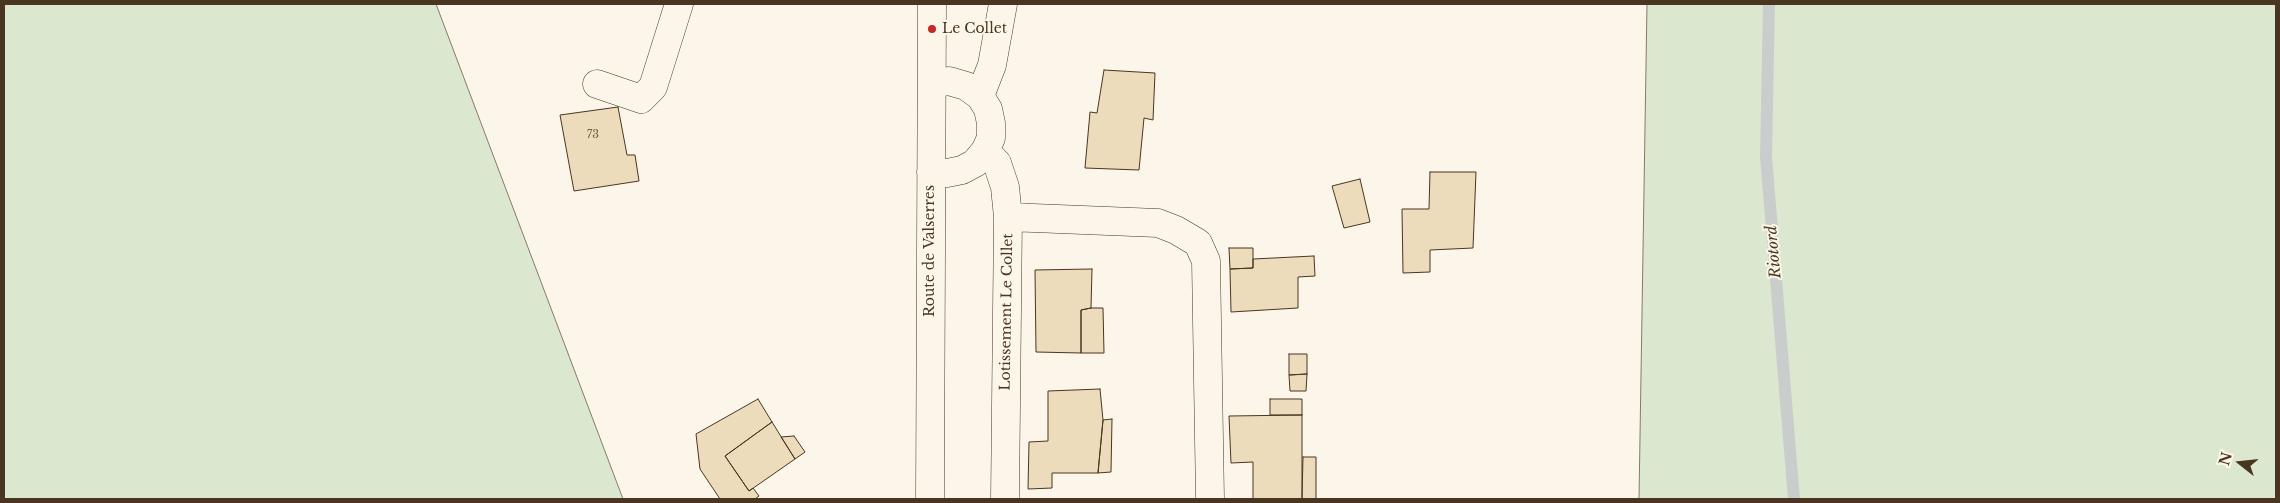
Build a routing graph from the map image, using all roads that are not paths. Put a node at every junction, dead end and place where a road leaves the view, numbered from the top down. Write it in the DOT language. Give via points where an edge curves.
graph roads {
  1 [pos="679,4"];
  2 [pos="932,4"];
  3 [pos="1003,4"];
  4 [pos="597,84"];
  5 [pos="932,84"];
  6 [pos="980,96"];
  7 [pos="985,151"];
  8 [pos="931,172"];
  9 [pos="1008,217"];
  10 [pos="930,499"];
  11 [pos="1005,499"];
  12 [pos="1210,499"];
  1 -- 4 [label="street" via="653,87 641,99"];
  2 -- 5 [label="street, Route de Valserres"];
  3 -- 6 [label="street" via="992,65"];
  5 -- 6 [label="street" via="949,81 966,86"];
  5 -- 8 [label="street, Route de Valserres"];
  6 -- 7 [label="street" via="992,123 991,138"];
  7 -- 8 [label="street" via="962,170"];
  7 -- 9 [label="street" via="997,163 1005,187"];
  8 -- 10 [label="street, Route de Valserres"];
  9 -- 11 [label="street, Lotissement Le Collet"];
  9 -- 12 [label="street, Lotissement Le Collet" via="1158,223 1198,243 1206,261"];
}
